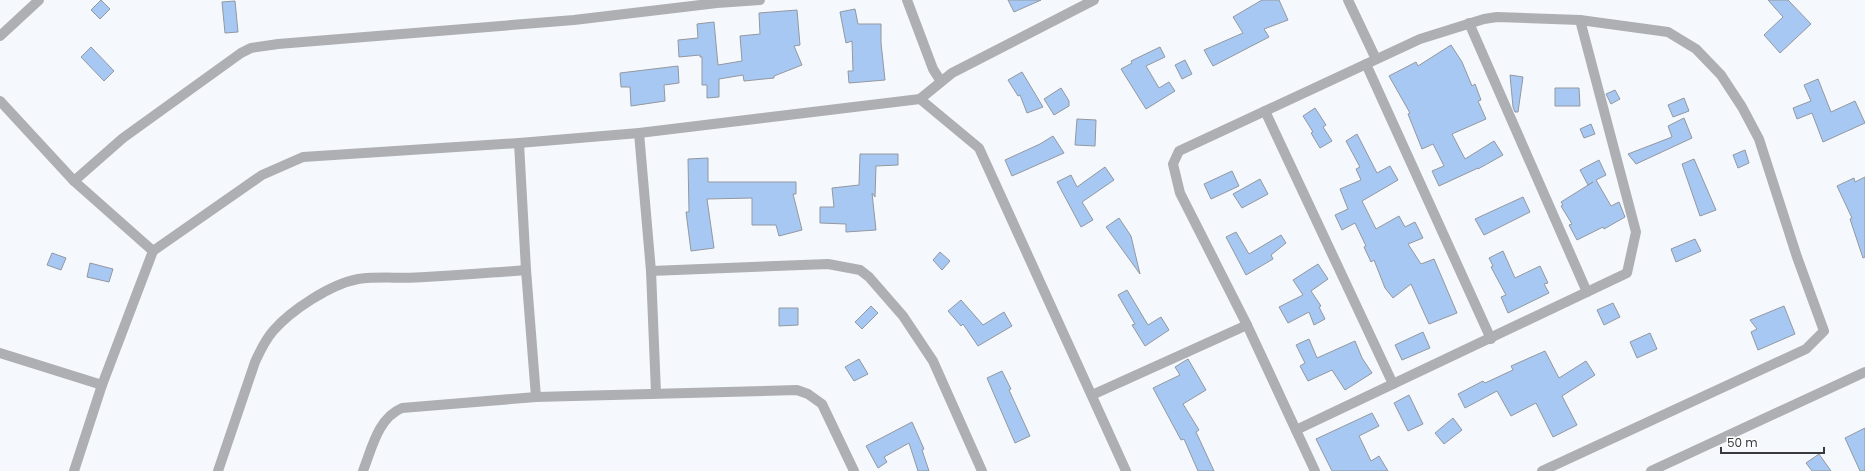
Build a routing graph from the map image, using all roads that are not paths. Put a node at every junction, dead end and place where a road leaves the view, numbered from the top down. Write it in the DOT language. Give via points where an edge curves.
graph roads {
  1 [pos="39,0"];
  2 [pos="760,0"];
  3 [pos="907,0"];
  4 [pos="1094,0"];
  5 [pos="1348,0"];
  6 [pos="1580,20"];
  7 [pos="1469,23"];
  8 [pos="0,36"];
  9 [pos="1376,59"];
  10 [pos="1366,64"];
  11 [pos="940,80"];
  12 [pos="920,100"];
  13 [pos="0,102"];
  14 [pos="1265,111"];
  15 [pos="639,134"];
  16 [pos="520,143"];
  17 [pos="74,181"];
  18 [pos="153,251"];
  19 [pos="526,270"];
  20 [pos="651,271"];
  21 [pos="1587,292"];
  22 [pos="1247,325"];
  23 [pos="1491,339"];
  24 [pos="0,353"];
  25 [pos="1865,372"];
  26 [pos="1393,384"];
  27 [pos="102,386"];
  28 [pos="656,393"];
  29 [pos="1092,395"];
  30 [pos="536,397"];
  31 [pos="1296,430"];
  32 [pos="74,471"];
  33 [pos="218,471"];
  34 [pos="363,471"];
  35 [pos="854,471"];
  36 [pos="982,471"];
  37 [pos="1126,471"];
  38 [pos="1316,471"];
  39 [pos="1542,471"];
  40 [pos="1651,471"];
  1 -- 8 [label="street"];
  2 -- 17 [label="street" via="574,20 251,48 123,138"];
  3 -- 11 [label="street" via="933,69"];
  4 -- 11 [label="street"];
  5 -- 9 [label="street"];
  6 -- 7 [label="street" via="1498,17"];
  6 -- 21 [label="street" via="1636,232 1627,273"];
  6 -- 39 [label="street" via="1668,32 1696,49 1721,75 1759,138 1824,331 1806,349"];
  7 -- 9 [label="street" via="1420,39"];
  7 -- 21 [label="street"];
  9 -- 10 [label="street"];
  10 -- 14 [label="street"];
  10 -- 23 [label="street"];
  11 -- 12 [label="street"];
  12 -- 15 [label="street"];
  12 -- 29 [label="street" via="979,148"];
  13 -- 17 [label="street"];
  14 -- 22 [label="street" via="1182,148 1173,164 1180,192"];
  14 -- 26 [label="street"];
  15 -- 16 [label="street"];
  15 -- 20 [label="street"];
  16 -- 18 [label="street" via="303,157 262,175"];
  16 -- 19 [label="street"];
  17 -- 18 [label="street"];
  18 -- 27 [label="street"];
  19 -- 30 [label="street"];
  19 -- 33 [label="street" via="423,278 376,277 338,286 309,302 273,331 263,346 255,362"];
  20 -- 28 [label="street"];
  20 -- 36 [label="street" via="828,264 860,270 870,277 903,316 933,361"];
  21 -- 23 [label="street"];
  22 -- 29 [label="street"];
  22 -- 31 [label="street"];
  23 -- 26 [label="street"];
  24 -- 27 [label="street"];
  25 -- 40 [label="street"];
  26 -- 31 [label="street"];
  27 -- 32 [label="street"];
  28 -- 30 [label="street"];
  28 -- 35 [label="street" via="796,390 803,392 822,404"];
  29 -- 37 [label="street"];
  30 -- 34 [label="street" via="402,408 395,411 380,426"];
  31 -- 38 [label="street"];
}
